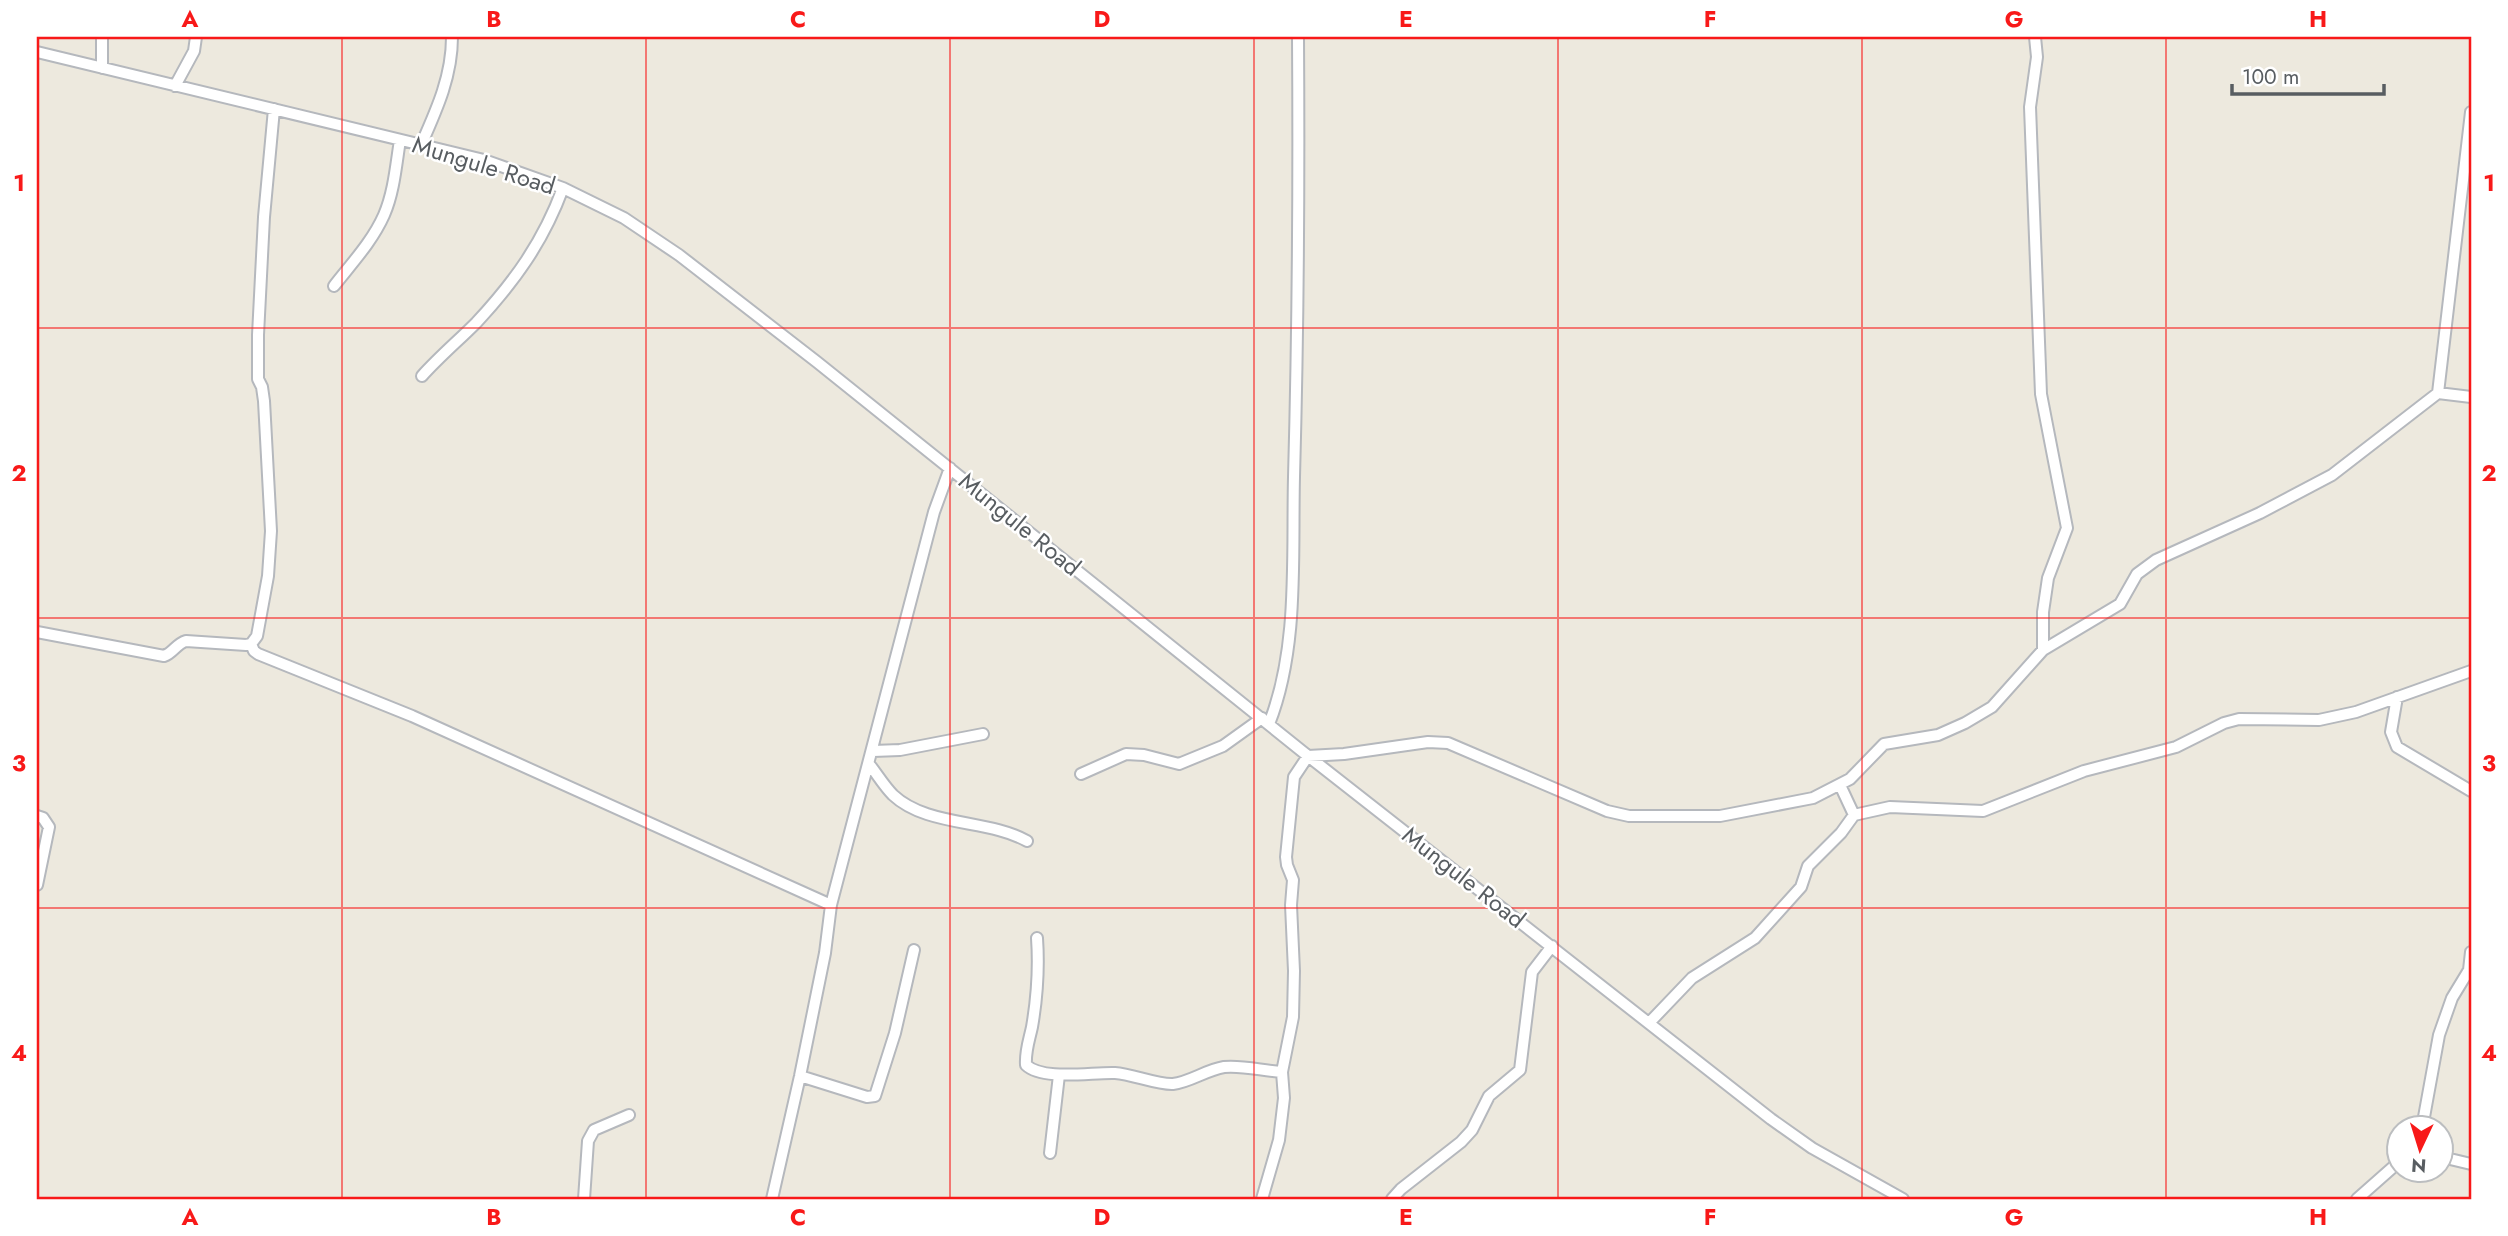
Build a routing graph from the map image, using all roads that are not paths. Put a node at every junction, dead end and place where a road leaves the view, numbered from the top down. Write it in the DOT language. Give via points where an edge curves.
graph roads {
  1 [pos="102,37"];
  2 [pos="196,37"];
  3 [pos="452,37"];
  4 [pos="1298,37"];
  5 [pos="2035,37"];
  6 [pos="37,52"];
  7 [pos="102,68"];
  8 [pos="175,86"];
  9 [pos="274,109"];
  10 [pos="2471,112"];
  11 [pos="400,140"];
  12 [pos="421,145"];
  13 [pos="563,188"];
  14 [pos="334,286"];
  15 [pos="422,376"];
  16 [pos="2438,393"];
  17 [pos="2471,397"];
  18 [pos="950,468"];
  19 [pos="37,632"];
  20 [pos="251,644"];
  21 [pos="2043,650"];
  22 [pos="2471,671"];
  23 [pos="2397,697"];
  24 [pos="1266,721"];
  25 [pos="983,734"];
  26 [pos="873,751"];
  27 [pos="1308,756"];
  28 [pos="869,764"];
  29 [pos="1081,774"];
  30 [pos="1840,785"];
  31 [pos="2471,791"];
  32 [pos="37,816"];
  33 [pos="1854,816"];
  34 [pos="1027,841"];
  35 [pos="37,884"];
  36 [pos="831,905"];
  37 [pos="1037,938"];
  38 [pos="1552,946"];
  39 [pos="914,950"];
  40 [pos="2471,952"];
  41 [pos="1649,1023"];
  42 [pos="1282,1072"];
  43 [pos="1059,1074"];
  44 [pos="800,1076"];
  45 [pos="2425,1114"];
  46 [pos="629,1115"];
  47 [pos="1050,1153"];
  48 [pos="2386,1173"];
  49 [pos="583,1199"];
  50 [pos="772,1199"];
  51 [pos="1262,1199"];
  52 [pos="1392,1199"];
  53 [pos="1903,1199"];
  54 [pos="2357,1199"];
  1 -- 7 [label="street"];
  2 -- 8 [label="street" via="194,51"];
  3 -- 12 [label="street" via="443,96"];
  4 -- 24 [label="street" via="1290,640 1280,697"];
  5 -- 21 [label="street" via="2030,107 2042,394 2067,528 2048,578 2042,612"];
  6 -- 7 [label="street, Mungule Road"];
  7 -- 8 [label="street, Mungule Road"];
  8 -- 9 [label="street, Mungule Road"];
  9 -- 11 [label="street, Mungule Road"];
  9 -- 20 [label="street" via="258,345 271,548 257,636"];
  10 -- 16 [label="street"];
  11 -- 12 [label="street, Mungule Road"];
  11 -- 14 [label="street" via="385,214"];
  12 -- 13 [label="street, Mungule Road" via="484,160"];
  13 -- 15 [label="street" via="528,260 478,320"];
  13 -- 18 [label="street, Mungule Road" via="624,218 679,255"];
  16 -- 17 [label="street"];
  16 -- 21 [label="street" via="2332,475 2137,573 2120,604"];
  18 -- 24 [label="street, Mungule Road"];
  18 -- 26 [label="street" via="934,512"];
  19 -- 20 [label="street" via="164,656 186,641"];
  20 -- 36 [label="street" via="258,654 412,716"];
  21 -- 30 [label="street" via="1992,707 1938,735 1884,744"];
  22 -- 23 [label="street"];
  23 -- 31 [label="street" via="2391,732 2397,747"];
  23 -- 33 [label="street" via="2319,720 2239,719 2224,723 2176,747 2084,771 1983,811 1890,807"];
  24 -- 27 [label="street, Mungule Road"];
  24 -- 29 [label="street" via="1179,764 1126,754"];
  25 -- 26 [label="street"];
  26 -- 28 [label="street"];
  27 -- 30 [label="street" via="1448,743 1584,802 1629,816 1720,816 1813,798"];
  27 -- 38 [label="street, Mungule Road"];
  27 -- 42 [label="street" via="1294,777 1286,857 1293,880 1294,998"];
  28 -- 34 [label="street" via="893,796 919,811 1016,834"];
  28 -- 36 [label="street"];
  30 -- 33 [label="street"];
  32 -- 35 [label="street" via="49,827"];
  33 -- 41 [label="street" via="1808,866 1801,887 1770,923 1692,978"];
  36 -- 44 [label="street"];
  37 -- 43 [label="street" via="1039,964 1026,1065 1032,1071"];
  38 -- 41 [label="street, Mungule Road"];
  38 -- 52 [label="street" via="1532,972 1520,1070 1489,1096 1461,1142"];
  39 -- 44 [label="street" via="875,1096"];
  40 -- 45 [label="street" via="2469,970 2452,998 2439,1035"];
  41 -- 53 [label="street, Mungule Road" via="1812,1148"];
  42 -- 43 [label="street" via="1223,1068 1174,1084 1117,1073"];
  42 -- 51 [label="street" via="1279,1140"];
  43 -- 47 [label="street"];
  44 -- 50 [label="street"];
  46 -- 49 [label="street" via="594,1130 588,1141"];
  48 -- 54 [label="street"];
}
